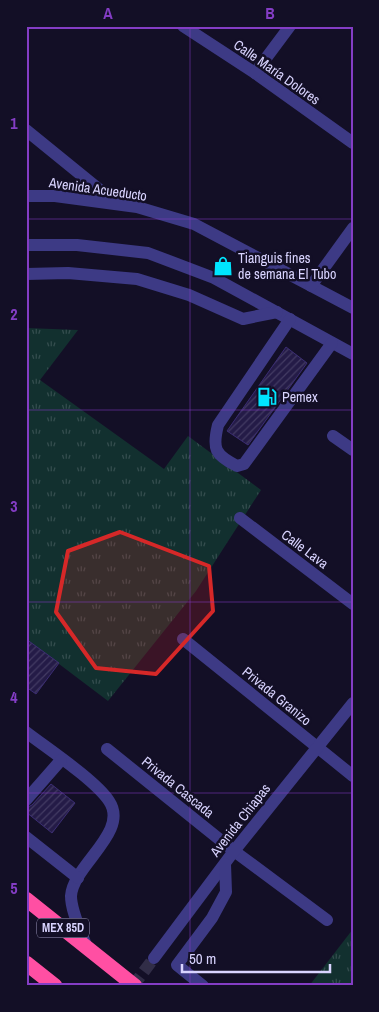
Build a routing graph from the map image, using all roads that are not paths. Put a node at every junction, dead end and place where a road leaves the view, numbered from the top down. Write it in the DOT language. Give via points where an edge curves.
graph roads {
  1 [pos="183,26"];
  2 [pos="290,26"];
  3 [pos="255,73"];
  4 [pos="26,130"];
  5 [pos="353,143"];
  6 [pos="26,196"];
  7 [pos="118,205"];
  8 [pos="353,228"];
  9 [pos="26,245"];
  10 [pos="26,274"];
  11 [pos="311,286"];
  12 [pos="353,308"];
  13 [pos="277,312"];
  14 [pos="290,319"];
  15 [pos="332,342"];
  16 [pos="353,354"];
  17 [pos="333,436"];
  18 [pos="353,450"];
  19 [pos="240,518"];
  20 [pos="353,604"];
  21 [pos="183,639"];
  22 [pos="353,703"];
  23 [pos="26,732"];
  24 [pos="317,747"];
  25 [pos="107,749"];
  26 [pos="61,760"];
  27 [pos="353,776"];
  28 [pos="26,800"];
  29 [pos="26,837"];
  30 [pos="234,851"];
  31 [pos="226,864"];
  32 [pos="78,878"];
  33 [pos="26,899"];
  34 [pos="327,920"];
  35 [pos="88,948"];
  36 [pos="154,958"];
  37 [pos="26,963"];
  38 [pos="55,986"];
  39 [pos="135,986"];
  40 [pos="203,986"];
  1 -- 3 [label="street, Calle María Dolores"];
  2 -- 3 [label="street"];
  3 -- 5 [label="street, Calle María Dolores"];
  4 -- 7 [label="street"];
  6 -- 7 [label="street, Avenida Acueducto" via="55,196"];
  7 -- 11 [label="street, Avenida Acueducto" via="194,224"];
  8 -- 11 [label="street"];
  9 -- 13 [label="street" via="78,245 148,253 214,278"];
  10 -- 13 [label="street" via="68,273 138,279 189,295 243,319"];
  11 -- 12 [label="street, Avenida Acueducto"];
  13 -- 14 [label="street"];
  14 -- 15 [label="street"];
  14 -- 15 [label="street" via="218,425 214,441 217,454 226,460 237,466 244,464"];
  15 -- 16 [label="street"];
  17 -- 18 [label="street"];
  19 -- 20 [label="street, Calle Lava"];
  21 -- 24 [label="street, Privada Granizo"];
  22 -- 24 [label="street, Avenida Chiapas"];
  23 -- 26 [label="street"];
  24 -- 27 [label="street, Privada Granizo"];
  24 -- 30 [label="street, Avenida Chiapas"];
  25 -- 30 [label="street, Privada Cascada"];
  26 -- 28 [label="street"];
  26 -- 32 [label="street" via="99,790 110,802 114,816 111,829"];
  29 -- 32 [label="street"];
  30 -- 31 [label="street, Avenida Chiapas"];
  30 -- 34 [label="street, Privada Cascada"];
  31 -- 36 [label="street, Avenida Chiapas"];
  31 -- 40 [label="street" via="226,892 212,918 177,965"];
  32 -- 35 [label="street" via="71,895"];
  33 -- 35 [label="highway, MEX 85D"];
  35 -- 39 [label="highway, MEX 85D"];
  37 -- 38 [label="highway"];
}
